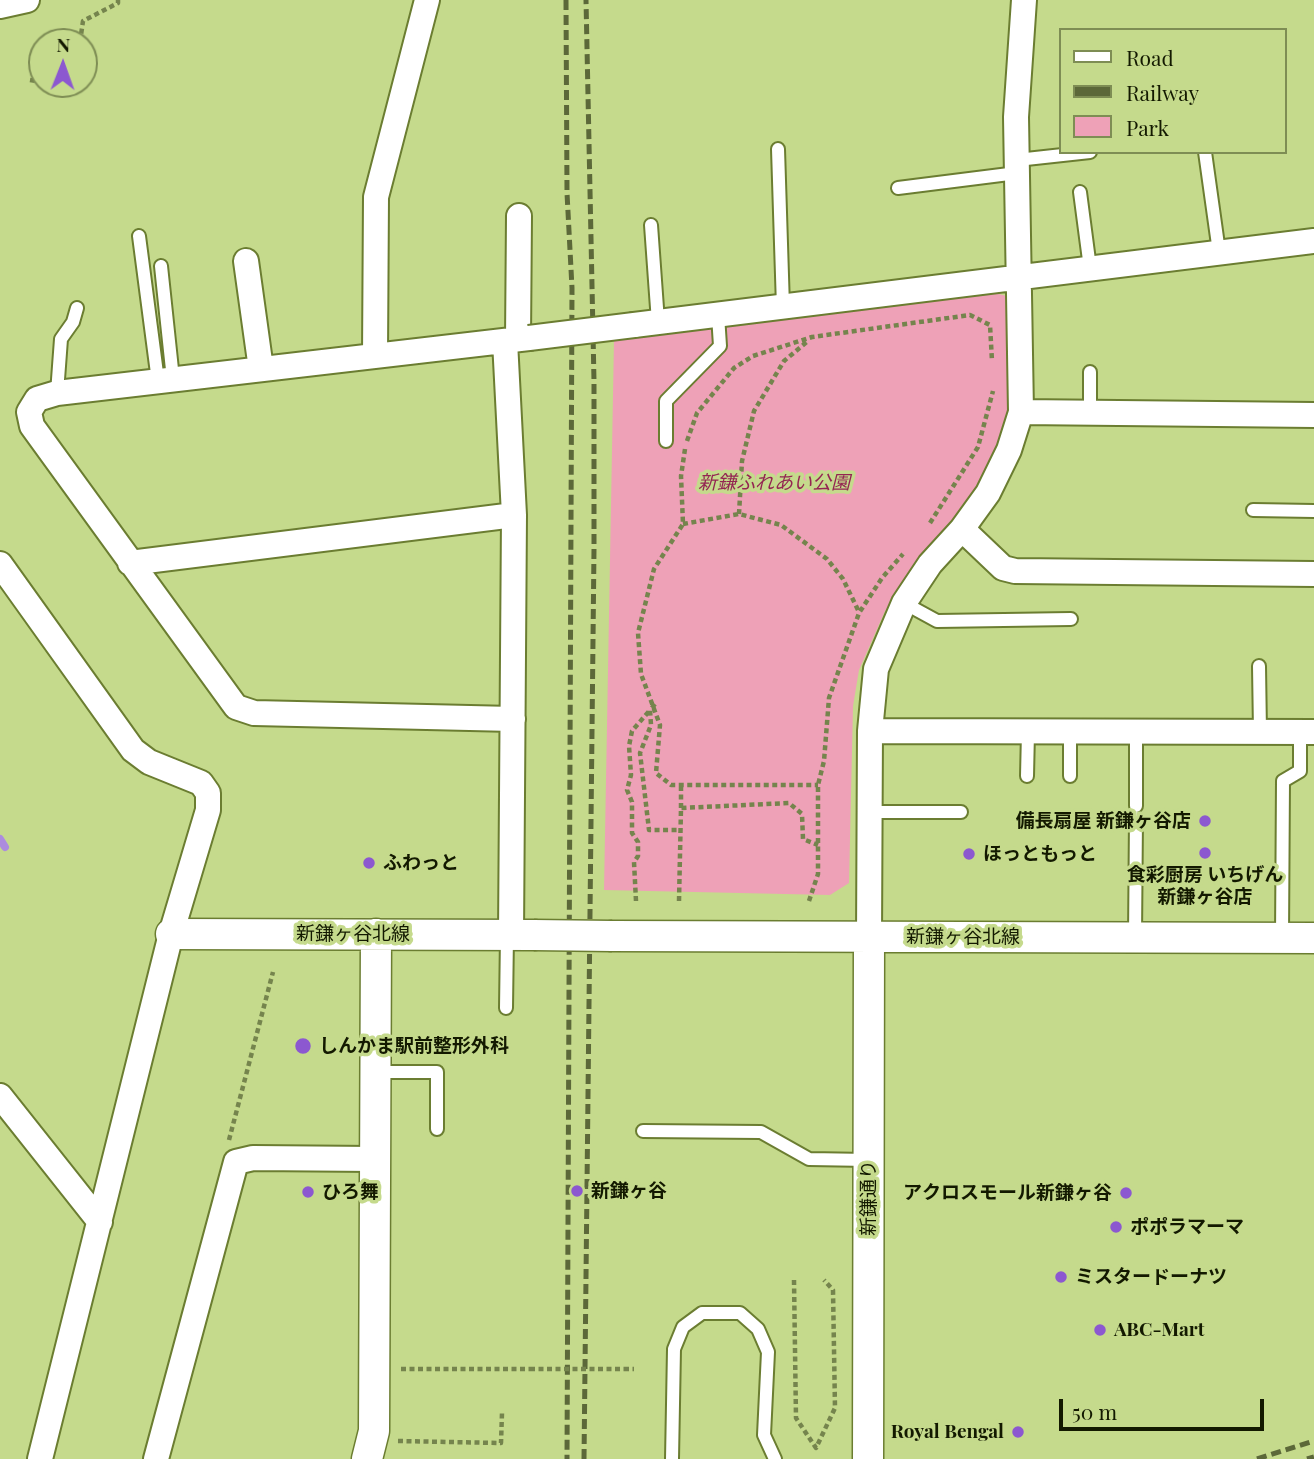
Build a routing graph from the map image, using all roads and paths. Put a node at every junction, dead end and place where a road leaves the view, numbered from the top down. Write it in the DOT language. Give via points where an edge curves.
graph roads {
  1 [pos="27,0"];
  2 [pos="118,0"];
  3 [pos="427,0"];
  4 [pos="1024,0"];
  5 [pos="0,6"];
  6 [pos="82,28"];
  7 [pos="778,149"];
  8 [pos="1080,154"];
  9 [pos="1206,154"];
  10 [pos="1017,166"];
  11 [pos="898,188"];
  12 [pos="1080,192"];
  13 [pos="519,216"];
  14 [pos="651,225"];
  15 [pos="139,236"];
  16 [pos="1314,241"];
  17 [pos="1219,252"];
  18 [pos="246,261"];
  19 [pos="161,266"];
  20 [pos="1090,268"];
  21 [pos="1018,276"];
  22 [pos="77,307"];
  23 [pos="783,307"];
  24 [pos="718,315"];
  25 [pos="646,323"];
  26 [pos="812,337"];
  27 [pos="517,339"];
  28 [pos="374,355"];
  29 [pos="992,364"];
  30 [pos="261,369"];
  31 [pos="1090,372"];
  32 [pos="992,377"];
  33 [pos="166,380"];
  34 [pos="57,393"];
  35 [pos="1021,412"];
  36 [pos="1090,412"];
  37 [pos="1314,415"];
  38 [pos="666,441"];
  39 [pos="1253,510"];
  40 [pos="1314,511"];
  41 [pos="738,513"];
  42 [pos="514,515"];
  43 [pos="683,524"];
  44 [pos="928,526"];
  45 [pos="962,529"];
  46 [pos="909,547"];
  47 [pos="130,563"];
  48 [pos="0,564"];
  49 [pos="1314,574"];
  50 [pos="904,603"];
  51 [pos="859,613"];
  52 [pos="1071,619"];
  53 [pos="1259,666"];
  54 [pos="654,704"];
  55 [pos="650,710"];
  56 [pos="513,719"];
  57 [pos="870,731"];
  58 [pos="1028,732"];
  59 [pos="1070,732"];
  60 [pos="1136,732"];
  61 [pos="1260,732"];
  62 [pos="1307,732"];
  63 [pos="1027,776"];
  64 [pos="1070,776"];
  65 [pos="681,785"];
  66 [pos="818,785"];
  67 [pos="681,808"];
  68 [pos="869,812"];
  69 [pos="961,812"];
  70 [pos="680,830"];
  71 [pos="818,845"];
  72 [pos="636,901"];
  73 [pos="679,901"];
  74 [pos="809,901"];
  75 [pos="171,934"];
  76 [pos="376,934"];
  77 [pos="518,935"];
  78 [pos="1135,937"];
  79 [pos="869,938"];
  80 [pos="1282,938"];
  81 [pos="1314,938"];
  82 [pos="273,972"];
  83 [pos="506,1008"];
  84 [pos="375,1072"];
  85 [pos="0,1096"];
  86 [pos="8,1114"];
  87 [pos="436,1129"];
  88 [pos="643,1131"];
  89 [pos="374,1158"];
  90 [pos="869,1160"];
  91 [pos="236,1162"];
  92 [pos="100,1222"];
  93 [pos="794,1280"];
  94 [pos="824,1280"];
  95 [pos="390,1369"];
  96 [pos="634,1369"];
  97 [pos="502,1413"];
  98 [pos="764,1435"];
  99 [pos="391,1441"];
  100 [pos="40,1459"];
  101 [pos="156,1459"];
  102 [pos="367,1459"];
  103 [pos="673,1459"];
  104 [pos="762,1459"];
  105 [pos="775,1459"];
  106 [pos="868,1459"];
  1 -- 5 [label="street"];
  2 -- 6 [label="path" via="83,21"];
  3 -- 28 [label="street" via="376,197"];
  4 -- 10 [label="street"];
  7 -- 23 [label="lane"];
  8 -- 10 [label="lane"];
  9 -- 17 [label="lane"];
  10 -- 11 [label="lane"];
  10 -- 21 [label="street"];
  12 -- 20 [label="lane"];
  13 -- 27 [label="street"];
  14 -- 25 [label="lane"];
  15 -- 33 [label="lane"];
  16 -- 17 [label="street"];
  17 -- 20 [label="street"];
  18 -- 30 [label="street"];
  19 -- 33 [label="lane"];
  20 -- 21 [label="street"];
  21 -- 23 [label="street"];
  21 -- 35 [label="street"];
  22 -- 34 [label="lane" via="74,322 61,339"];
  23 -- 24 [label="street"];
  24 -- 25 [label="street"];
  24 -- 38 [label="lane" via="720,346 666,401"];
  25 -- 27 [label="street, bridge"];
  26 -- 29 [label="path" via="970,314 990,325"];
  26 -- 41 [label="path" via="784,361 754,411 742,461"];
  26 -- 43 [label="path" via="753,356 734,368 697,413 684,456"];
  27 -- 28 [label="street"];
  27 -- 42 [label="street"];
  28 -- 30 [label="street"];
  30 -- 33 [label="street"];
  31 -- 36 [label="lane"];
  32 -- 44 [label="path" via="993,390 978,447"];
  33 -- 34 [label="street"];
  34 -- 47 [label="street" via="37,399 29,412 32,426"];
  35 -- 36 [label="street"];
  35 -- 45 [label="street" via="1010,450 988,493"];
  36 -- 37 [label="street"];
  39 -- 40 [label="lane"];
  41 -- 43 [label="path"];
  41 -- 51 [label="path" via="781,525 809,543 843,579"];
  42 -- 47 [label="street"];
  42 -- 56 [label="street"];
  43 -- 54 [label="path" via="654,569 638,633 641,674"];
  45 -- 49 [label="street" via="1003,568 1015,572"];
  45 -- 50 [label="street" via="930,564"];
  46 -- 51 [label="path"];
  47 -- 56 [label="street" via="236,707 254,713"];
  48 -- 75 [label="street" via="133,750 149,762 201,783 208,793 208,810"];
  50 -- 52 [label="lane" via="937,621"];
  50 -- 57 [label="street" via="876,668"];
  51 -- 66 [label="path" via="829,698"];
  53 -- 61 [label="lane"];
  54 -- 55 [label="path"];
  54 -- 65 [label="path" via="660,725 656,773 671,785"];
  55 -- 70 [label="path" via="651,726 640,753 649,830"];
  55 -- 72 [label="path" via="632,731 629,746 627,790 632,802 632,833 638,842"];
  56 -- 77 [label="street"];
  57 -- 58 [label="street"];
  57 -- 68 [label="street"];
  58 -- 59 [label="street"];
  58 -- 63 [label="lane"];
  59 -- 60 [label="street"];
  59 -- 64 [label="lane"];
  60 -- 61 [label="street"];
  60 -- 78 [label="lane"];
  61 -- 62 [label="street"];
  62 -- 80 [label="lane" via="1300,771 1283,782"];
  65 -- 66 [label="path"];
  65 -- 67 [label="path"];
  66 -- 71 [label="path"];
  67 -- 70 [label="path"];
  67 -- 71 [label="path" via="789,803 802,814 803,838"];
  68 -- 69 [label="lane"];
  68 -- 79 [label="street"];
  70 -- 73 [label="path"];
  71 -- 74 [label="path" via="818,874"];
  75 -- 76 [label="street, 新鎌ヶ谷北線"];
  75 -- 92 [label="street"];
  76 -- 77 [label="street, 新鎌ヶ谷北線"];
  76 -- 84 [label="street"];
  77 -- 79 [label="street, 新鎌ヶ谷北線, bridge"];
  77 -- 83 [label="lane"];
  78 -- 79 [label="street, 新鎌ヶ谷北線"];
  78 -- 80 [label="street, 新鎌ヶ谷北線"];
  79 -- 90 [label="street, 新鎌通り"];
  80 -- 81 [label="street, 新鎌ヶ谷北線"];
  82 -- 91 [label="path" via="228,1138"];
  84 -- 87 [label="lane" via="437,1072"];
  84 -- 89 [label="street"];
  85 -- 86 [label="street"];
  86 -- 92 [label="street"];
  88 -- 90 [label="lane" via="761,1132 809,1159"];
  89 -- 91 [label="street" via="253,1158"];
  89 -- 102 [label="street" via="374,1431"];
  90 -- 106 [label="street, 新鎌通り"];
  91 -- 101 [label="street"];
  92 -- 100 [label="street"];
  93 -- 94 [label="path" via="796,1418 816,1448 835,1408 833,1290"];
  95 -- 96 [label="path, bridge"];
  97 -- 99 [label="path" via="501,1443"];
  98 -- 103 [label="lane" via="768,1352 758,1329 740,1313 702,1313 683,1327 674,1349"];
  98 -- 104 [label="lane"];
  98 -- 105 [label="lane"];
}
